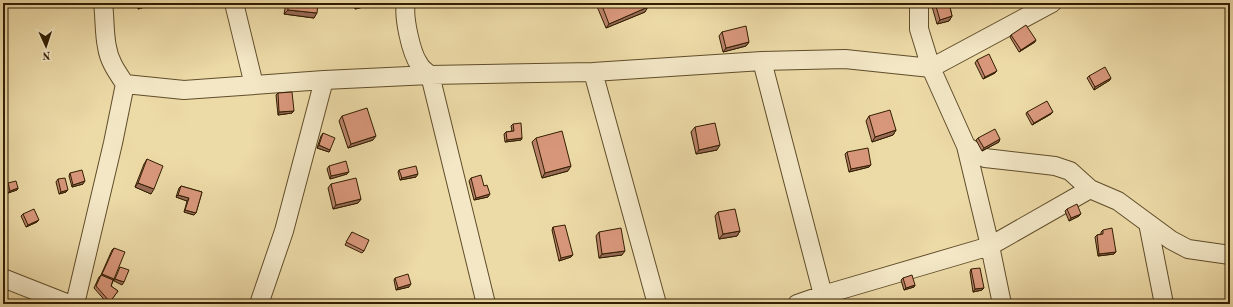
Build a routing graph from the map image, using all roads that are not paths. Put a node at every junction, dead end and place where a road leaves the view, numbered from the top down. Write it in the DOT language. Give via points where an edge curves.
graph roads {
  1 [pos="102,3"];
  2 [pos="234,3"];
  3 [pos="406,3"];
  4 [pos="919,3"];
  5 [pos="1052,3"];
  6 [pos="762,61"];
  7 [pos="931,68"];
  8 [pos="593,72"];
  9 [pos="430,75"];
  10 [pos="324,80"];
  11 [pos="125,84"];
  12 [pos="254,85"];
  13 [pos="966,146"];
  14 [pos="1090,189"];
  15 [pos="1148,223"];
  16 [pos="990,246"];
  17 [pos="1230,255"];
  18 [pos="3,278"];
  19 [pos="823,295"];
  20 [pos="69,304"];
  21 [pos="75,304"];
  22 [pos="259,304"];
  23 [pos="486,304"];
  24 [pos="657,304"];
  25 [pos="797,304"];
  26 [pos="1002,304"];
  27 [pos="1164,304"];
  1 -- 11 [label="street" via="107,48 112,65"];
  2 -- 12 [label="street"];
  3 -- 9 [label="street" via="409,40 418,64"];
  4 -- 7 [label="street" via="919,29"];
  5 -- 7 [label="street"];
  6 -- 7 [label="street" via="845,59"];
  6 -- 8 [label="street"];
  6 -- 19 [label="street"];
  7 -- 13 [label="street"];
  8 -- 9 [label="street"];
  8 -- 24 [label="street"];
  9 -- 10 [label="street"];
  9 -- 23 [label="street"];
  10 -- 12 [label="street"];
  10 -- 22 [label="street" via="284,231"];
  11 -- 12 [label="street" via="184,90"];
  11 -- 21 [label="street"];
  13 -- 14 [label="street" via="985,158 1055,166 1070,171"];
  13 -- 16 [label="street"];
  14 -- 15 [label="street" via="1118,201"];
  14 -- 16 [label="street"];
  15 -- 17 [label="street" via="1171,240 1188,248"];
  15 -- 27 [label="street"];
  16 -- 19 [label="street"];
  16 -- 26 [label="street"];
  18 -- 20 [label="street"];
  19 -- 25 [label="street"];
}
